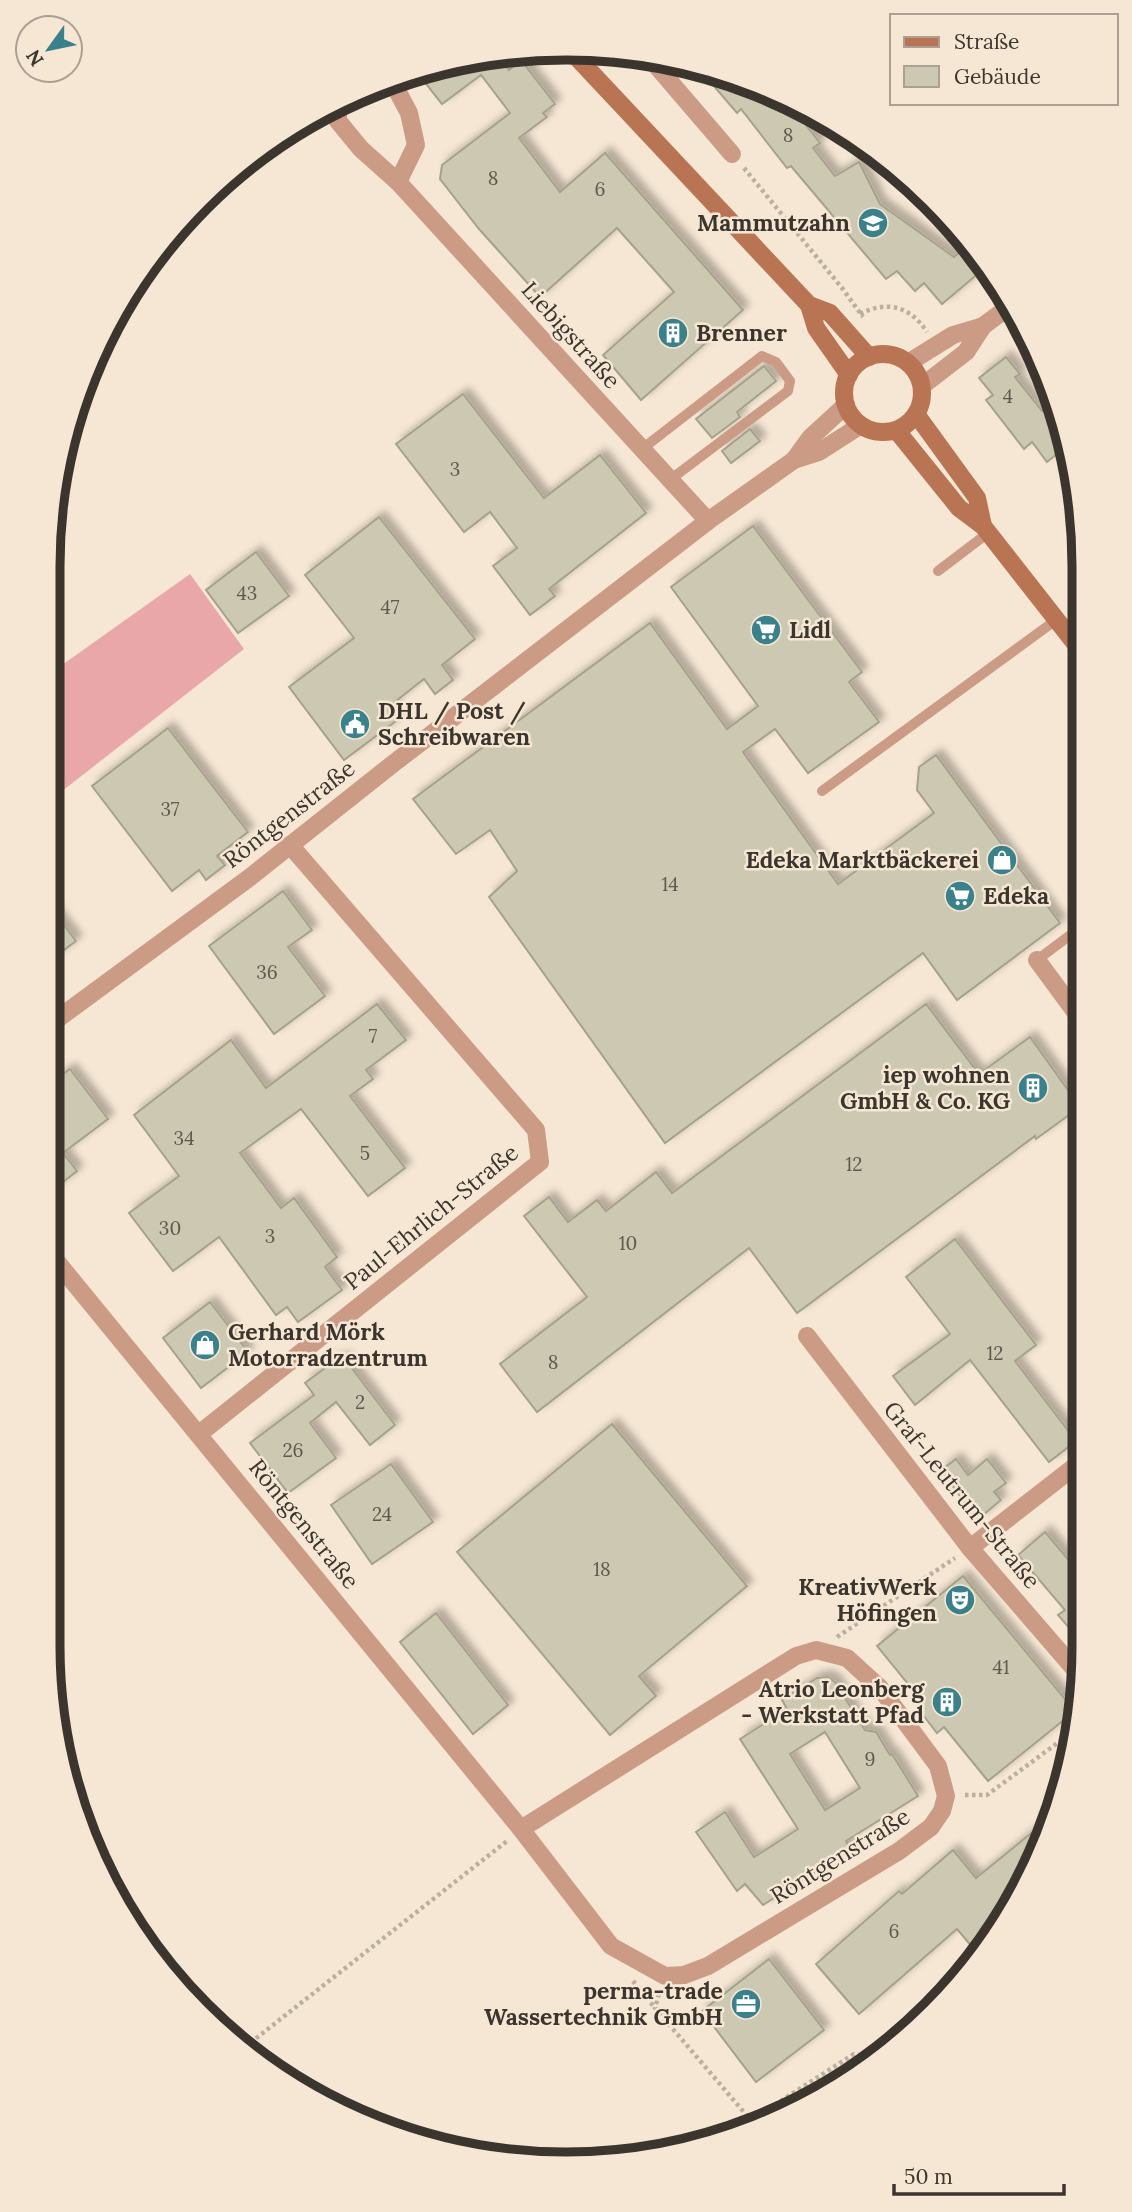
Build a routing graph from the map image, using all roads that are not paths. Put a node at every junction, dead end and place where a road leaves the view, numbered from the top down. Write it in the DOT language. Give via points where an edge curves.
graph roads {
  1 [pos="580,60"];
  2 [pos="658,68"];
  3 [pos="396,89"];
  4 [pos="338,114"];
  5 [pos="732,154"];
  6 [pos="398,181"];
  7 [pos="809,304"];
  8 [pos="1004,311"];
  9 [pos="983,326"];
  10 [pos="869,357"];
  11 [pos="908,363"];
  12 [pos="849,375"];
  13 [pos="922,386"];
  14 [pos="846,404"];
  15 [pos="916,414"];
  16 [pos="861,425"];
  17 [pos="897,430"];
  18 [pos="642,449"];
  19 [pos="793,460"];
  20 [pos="671,480"];
  21 [pos="708,521"];
  22 [pos="986,530"];
  23 [pos="938,571"];
  24 [pos="1056,620"];
  25 [pos="1072,640"];
  26 [pos="822,792"];
  27 [pos="290,845"];
  28 [pos="1072,934"];
  29 [pos="1037,960"];
  30 [pos="1072,1007"];
  31 [pos="60,1017"];
  32 [pos="60,1266"];
  33 [pos="807,1336"];
  34 [pos="199,1434"];
  35 [pos="1072,1469"];
  36 [pos="970,1548"];
  37 [pos="1071,1665"];
  38 [pos="521,1829"];
  1 -- 7 [label="street"];
  2 -- 5 [label="street"];
  3 -- 6 [label="street" via="409,113 416,145"];
  4 -- 6 [label="street, Liebigstraße" via="338,121 361,149"];
  6 -- 18 [label="street, Liebigstraße"];
  7 -- 10 [label="street" via="830,313"];
  7 -- 12 [label="street" via="816,328"];
  8 -- 9 [label="street"];
  9 -- 11 [label="street" via="953,335"];
  9 -- 13 [label="street" via="966,352"];
  10 -- 11 [label="street" via="890,355"];
  10 -- 12 [label="street"];
  11 -- 13 [label="street"];
  12 -- 14 [label="street"];
  13 -- 15 [label="street"];
  14 -- 16 [label="street"];
  14 -- 19 [label="street, Röntgenstraße"];
  15 -- 17 [label="street"];
  15 -- 22 [label="street" via="977,498"];
  16 -- 17 [label="street" via="881,432"];
  16 -- 19 [label="street, Röntgenstraße" via="819,452"];
  17 -- 22 [label="street" via="958,508"];
  18 -- 20 [label="street, Liebigstraße"];
  18 -- 20 [label="lane" via="762,356 776,362 790,381 788,391"];
  19 -- 21 [label="street, Röntgenstraße"];
  20 -- 21 [label="street, Liebigstraße"];
  21 -- 27 [label="street, Röntgenstraße"];
  22 -- 23 [label="lane"];
  22 -- 24 [label="street"];
  24 -- 25 [label="street"];
  24 -- 26 [label="lane"];
  27 -- 31 [label="street, Röntgenstraße"];
  27 -- 34 [label="street, Paul-Ehrlich-Straße" via="536,1130 540,1162"];
  28 -- 29 [label="lane"];
  29 -- 30 [label="street"];
  32 -- 34 [label="street, Röntgenstraße"];
  33 -- 36 [label="street, Graf-Leutrum-Straße"];
  34 -- 38 [label="street, Röntgenstraße"];
  35 -- 36 [label="street"];
  36 -- 37 [label="street, Graf-Leutrum-Straße"];
  38 -- 38 [label="street, Röntgenstraße" via="796,1656 816,1650 847,1658 880,1688 938,1766 946,1796 931,1827 899,1851 708,1966 684,1975 665,1976 611,1946"];
}
